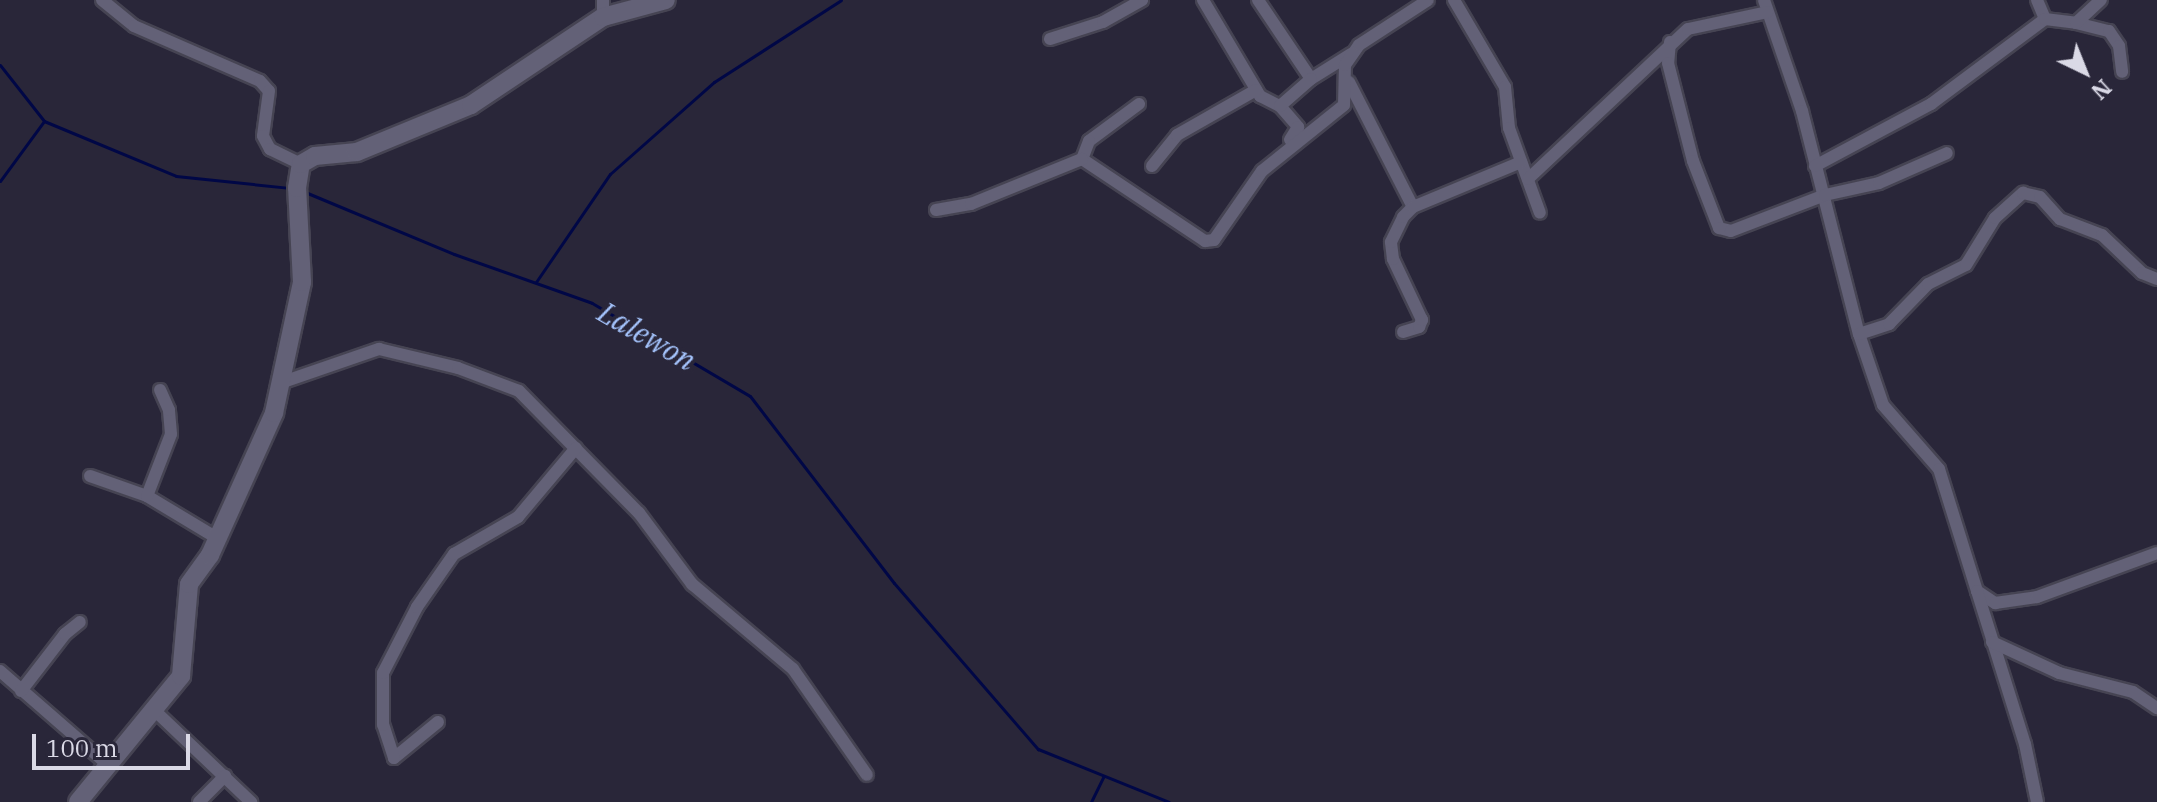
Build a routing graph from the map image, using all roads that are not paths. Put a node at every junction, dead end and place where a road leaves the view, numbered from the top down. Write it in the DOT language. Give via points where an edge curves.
graph roads {
  1 [pos="102,0"];
  2 [pos="666,0"];
  3 [pos="1142,0"];
  4 [pos="1203,0"];
  5 [pos="1258,0"];
  6 [pos="1428,0"];
  7 [pos="1454,0"];
  8 [pos="2037,0"];
  9 [pos="2101,0"];
  10 [pos="1766,6"];
  11 [pos="603,9"];
  12 [pos="2045,19"];
  13 [pos="2076,23"];
  14 [pos="1050,39"];
  15 [pos="1670,42"];
  16 [pos="1351,54"];
  17 [pos="2122,72"];
  18 [pos="1344,73"];
  19 [pos="1311,79"];
  20 [pos="1256,90"];
  21 [pos="1139,104"];
  22 [pos="1280,106"];
  23 [pos="1285,148"];
  24 [pos="1947,153"];
  25 [pos="1082,159"];
  26 [pos="1521,162"];
  27 [pos="301,164"];
  28 [pos="1152,166"];
  29 [pos="1815,166"];
  30 [pos="1528,179"];
  31 [pos="1825,195"];
  32 [pos="1413,207"];
  33 [pos="936,210"];
  34 [pos="1540,213"];
  35 [pos="2157,279"];
  36 [pos="1403,332"];
  37 [pos="1859,334"];
  38 [pos="283,382"];
  39 [pos="160,390"];
  40 [pos="576,448"];
  41 [pos="90,476"];
  42 [pos="147,496"];
  43 [pos="217,538"];
  44 [pos="2157,553"];
  45 [pos="1977,591"];
  46 [pos="80,622"];
  47 [pos="1992,642"];
  48 [pos="0,671"];
  49 [pos="21,691"];
  50 [pos="152,708"];
  51 [pos="2157,708"];
  52 [pos="438,722"];
  53 [pos="107,764"];
  54 [pos="867,775"];
  55 [pos="225,776"];
  56 [pos="78,802"];
  57 [pos="199,802"];
  58 [pos="251,802"];
  59 [pos="2037,802"];
  1 -- 27 [label="street" via="134,26 260,81 269,91 263,136 270,149"];
  2 -- 11 [label="street"];
  3 -- 14 [label="street" via="1103,22"];
  4 -- 20 [label="street"];
  5 -- 19 [label="street"];
  6 -- 16 [label="street" via="1379,28"];
  7 -- 26 [label="street" via="1505,87"];
  8 -- 12 [label="street"];
  9 -- 13 [label="street"];
  10 -- 15 [label="street" via="1688,29"];
  10 -- 29 [label="street"];
  11 -- 27 [label="street" via="471,105 357,152 315,156"];
  12 -- 13 [label="street"];
  12 -- 29 [label="street" via="1931,104"];
  13 -- 17 [label="street" via="2109,31 2119,46"];
  15 -- 30 [label="street" via="1653,65"];
  15 -- 31 [label="street" via="1668,63 1693,161 1719,228 1731,231"];
  16 -- 18 [label="street"];
  16 -- 19 [label="street"];
  18 -- 23 [label="street" via="1344,105"];
  18 -- 32 [label="street"];
  19 -- 22 [label="street"];
  20 -- 22 [label="street"];
  20 -- 28 [label="street" via="1177,135"];
  21 -- 25 [label="street" via="1089,141"];
  22 -- 23 [label="street" via="1298,127"];
  23 -- 25 [label="street" via="1247,186 1214,240 1208,241"];
  24 -- 31 [label="street" via="1879,183"];
  25 -- 33 [label="street" via="971,204"];
  26 -- 30 [label="street"];
  26 -- 32 [label="street"];
  27 -- 38 [label="street" via="297,188 302,282"];
  29 -- 31 [label="street"];
  30 -- 34 [label="street"];
  31 -- 37 [label="street"];
  32 -- 36 [label="street" via="1391,242 1393,259 1422,320 1419,327"];
  35 -- 37 [label="street" via="2142,273 2102,235 2060,219 2040,197 2023,193 1995,218 1966,265 1928,284 1889,324"];
  37 -- 45 [label="street" via="1883,405 1939,469"];
  38 -- 40 [label="street" via="369,351 391,350 519,391"];
  38 -- 43 [label="street" via="264,440"];
  39 -- 42 [label="street" via="171,434"];
  40 -- 52 [label="street" via="518,517 454,554 417,607 383,673 383,725 394,758"];
  40 -- 54 [label="street" via="639,513 692,584 793,669"];
  41 -- 42 [label="street"];
  42 -- 43 [label="street"];
  43 -- 50 [label="street" via="189,584 185,668"];
  44 -- 45 [label="street" via="2037,597 1995,603"];
  45 -- 47 [label="street"];
  46 -- 49 [label="street"];
  47 -- 51 [label="street" via="2059,673 2133,692"];
  47 -- 59 [label="street"];
  48 -- 49 [label="street"];
  49 -- 53 [label="street"];
  50 -- 53 [label="street"];
  50 -- 55 [label="street"];
  53 -- 56 [label="street"];
  55 -- 57 [label="street"];
  55 -- 58 [label="street"];
}
